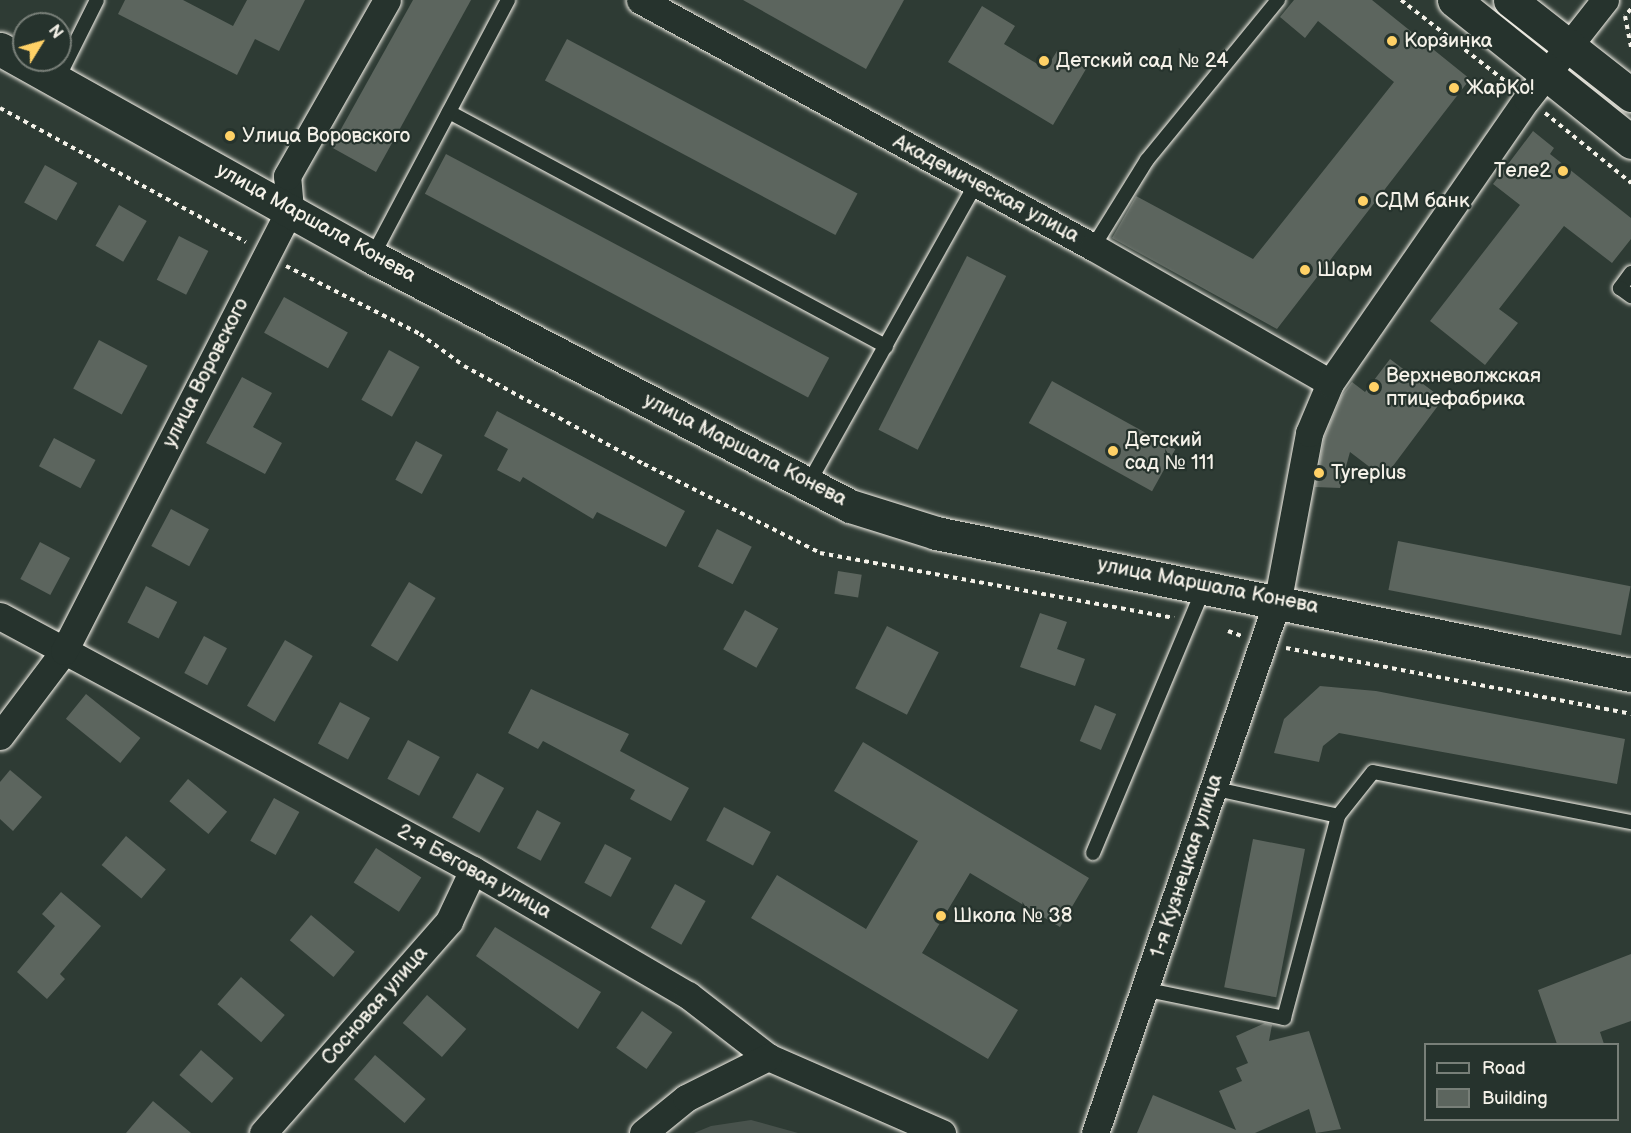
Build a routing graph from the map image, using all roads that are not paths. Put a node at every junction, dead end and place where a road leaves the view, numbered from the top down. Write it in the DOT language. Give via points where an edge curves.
graph roads {
  1 [pos="97,0"];
  2 [pos="387,0"];
  3 [pos="508,0"];
  4 [pos="640,0"];
  5 [pos="1278,0"];
  6 [pos="1454,0"];
  7 [pos="1510,0"];
  8 [pos="1605,0"];
  9 [pos="1568,46"];
  10 [pos="0,49"];
  11 [pos="1545,74"];
  12 [pos="57,80"];
  13 [pos="1631,95"];
  14 [pos="449,112"];
  15 [pos="1631,142"];
  16 [pos="976,184"];
  17 [pos="290,209"];
  18 [pos="1093,247"];
  19 [pos="372,257"];
  20 [pos="1631,273"];
  21 [pos="1631,296"];
  22 [pos="886,346"];
  23 [pos="1329,383"];
  24 [pos="807,487"];
  25 [pos="1205,586"];
  26 [pos="1278,599"];
  27 [pos="0,616"];
  28 [pos="64,651"];
  29 [pos="1631,675"];
  30 [pos="0,736"];
  31 [pos="1212,788"];
  32 [pos="1338,816"];
  33 [pos="1631,822"];
  34 [pos="1093,853"];
  35 [pos="473,870"];
  36 [pos="1148,990"];
  37 [pos="768,1057"];
  38 [pos="263,1133"];
  39 [pos="643,1133"];
  40 [pos="942,1133"];
  41 [pos="1095,1133"];
  1 -- 12 [label="lane"];
  2 -- 17 [label="street" via="287,176"];
  3 -- 14 [label="lane"];
  4 -- 16 [label="street, Академическая улица"];
  5 -- 18 [label="lane" via="1147,160"];
  6 -- 11 [label="main road"];
  7 -- 9 [label="main road"];
  8 -- 9 [label="street, 1-я Кузнецкая улица"];
  9 -- 11 [label="street, 1-я Кузнецкая улица"];
  9 -- 13 [label="main road"];
  10 -- 12 [label="main road, улица Маршала Конева"];
  11 -- 15 [label="main road"];
  11 -- 23 [label="street, 1-я Кузнецкая улица"];
  12 -- 17 [label="main road, улица Маршала Конева"];
  14 -- 19 [label="lane"];
  14 -- 22 [label="lane"];
  16 -- 18 [label="street, Академическая улица"];
  16 -- 22 [label="lane"];
  17 -- 19 [label="main road, улица Маршала Конева"];
  17 -- 28 [label="street, улица Воровского"];
  18 -- 23 [label="street, Академическая улица"];
  19 -- 24 [label="main road, улица Маршала Конева"];
  20 -- 21 [label="lane" via="1620,288"];
  22 -- 24 [label="lane"];
  23 -- 26 [label="street, 1-я Кузнецкая улица" via="1309,432"];
  24 -- 25 [label="main road, улица Маршала Конева" via="936,533"];
  25 -- 26 [label="main road, улица Маршала Конева"];
  25 -- 34 [label="lane"];
  26 -- 29 [label="main road, улица Маршала Конева"];
  26 -- 31 [label="street, 1-я Кузнецкая улица"];
  27 -- 28 [label="street, 2-я Беговая улица"];
  28 -- 30 [label="street, улица Воровского"];
  28 -- 35 [label="street, 2-я Беговая улица"];
  31 -- 32 [label="lane"];
  31 -- 36 [label="street, 1-я Кузнецкая улица"];
  32 -- 33 [label="lane" via="1373,772"];
  32 -- 36 [label="lane" via="1284,1018"];
  35 -- 37 [label="street, 2-я Беговая улица" via="688,995"];
  35 -- 38 [label="street, Сосновая улица" via="449,921"];
  36 -- 41 [label="street, 1-я Кузнецкая улица"];
  37 -- 39 [label="street" via="686,1098"];
  37 -- 40 [label="street, 2-я Беговая улица"];
}
